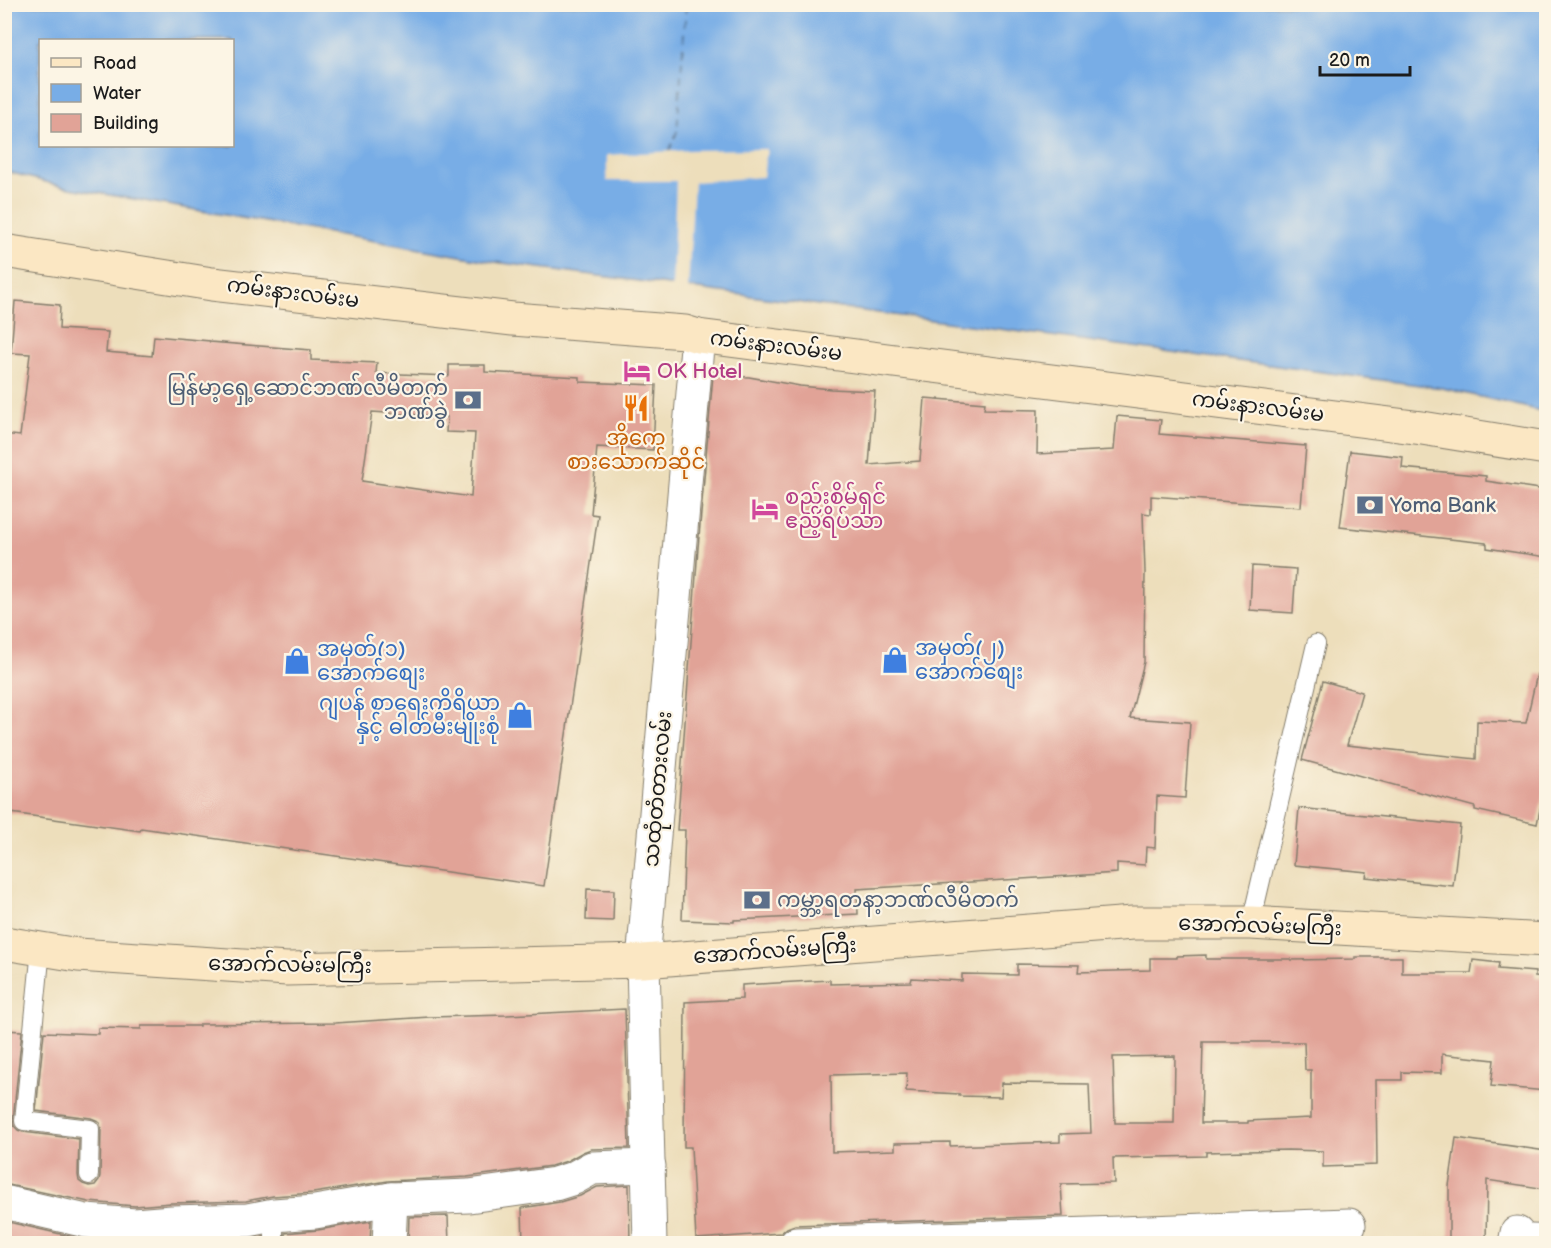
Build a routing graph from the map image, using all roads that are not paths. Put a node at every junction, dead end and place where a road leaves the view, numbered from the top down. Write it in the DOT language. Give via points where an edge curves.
graph roads {
  1 [pos="4,251"];
  2 [pos="698,336"];
  3 [pos="1546,448"];
  4 [pos="1316,644"];
  5 [pos="1251,923"];
  6 [pos="1546,940"];
  7 [pos="4,943"];
  8 [pos="41,949"];
  9 [pos="643,961"];
  10 [pos="649,1166"];
  11 [pos="89,1175"];
  12 [pos="391,1199"];
  13 [pos="4,1202"];
  14 [pos="1349,1225"];
  15 [pos="274,1229"];
  16 [pos="136,1234"];
  17 [pos="1244,1236"];
  18 [pos="1108,1238"];
  19 [pos="389,1244"];
  20 [pos="650,1244"];
  21 [pos="796,1244"];
  1 -- 2 [label="main road, ကမ်းနားလမ်းမ" via="224,285"];
  2 -- 3 [label="main road, ကမ်းနားလမ်းမ" via="1422,428"];
  2 -- 9 [label="street, သထုံတံတားလမ်း"];
  4 -- 5 [label="lane"];
  5 -- 6 [label="main road, အောက်လမ်းမကြီး"];
  5 -- 9 [label="main road, အောက်လမ်းမကြီး" via="1133,923"];
  7 -- 8 [label="main road, အောက်လမ်းမကြီး"];
  8 -- 9 [label="main road, အောက်လမ်းမကြီး" via="78,956 287,969"];
  8 -- 11 [label="lane" via="24,1121 90,1129"];
  9 -- 10 [label="street, သထုံတံတားလမ်း"];
  10 -- 12 [label="street" via="592,1168 555,1185 470,1196"];
  10 -- 20 [label="street, သထုံတံတားလမ်း"];
  12 -- 15 [label="street" via="315,1212"];
  12 -- 19 [label="street"];
  13 -- 16 [label="street"];
  14 -- 17 [label="street"];
  15 -- 16 [label="street" via="248,1220 172,1222"];
  17 -- 18 [label="street"];
  18 -- 21 [label="street"];
}
